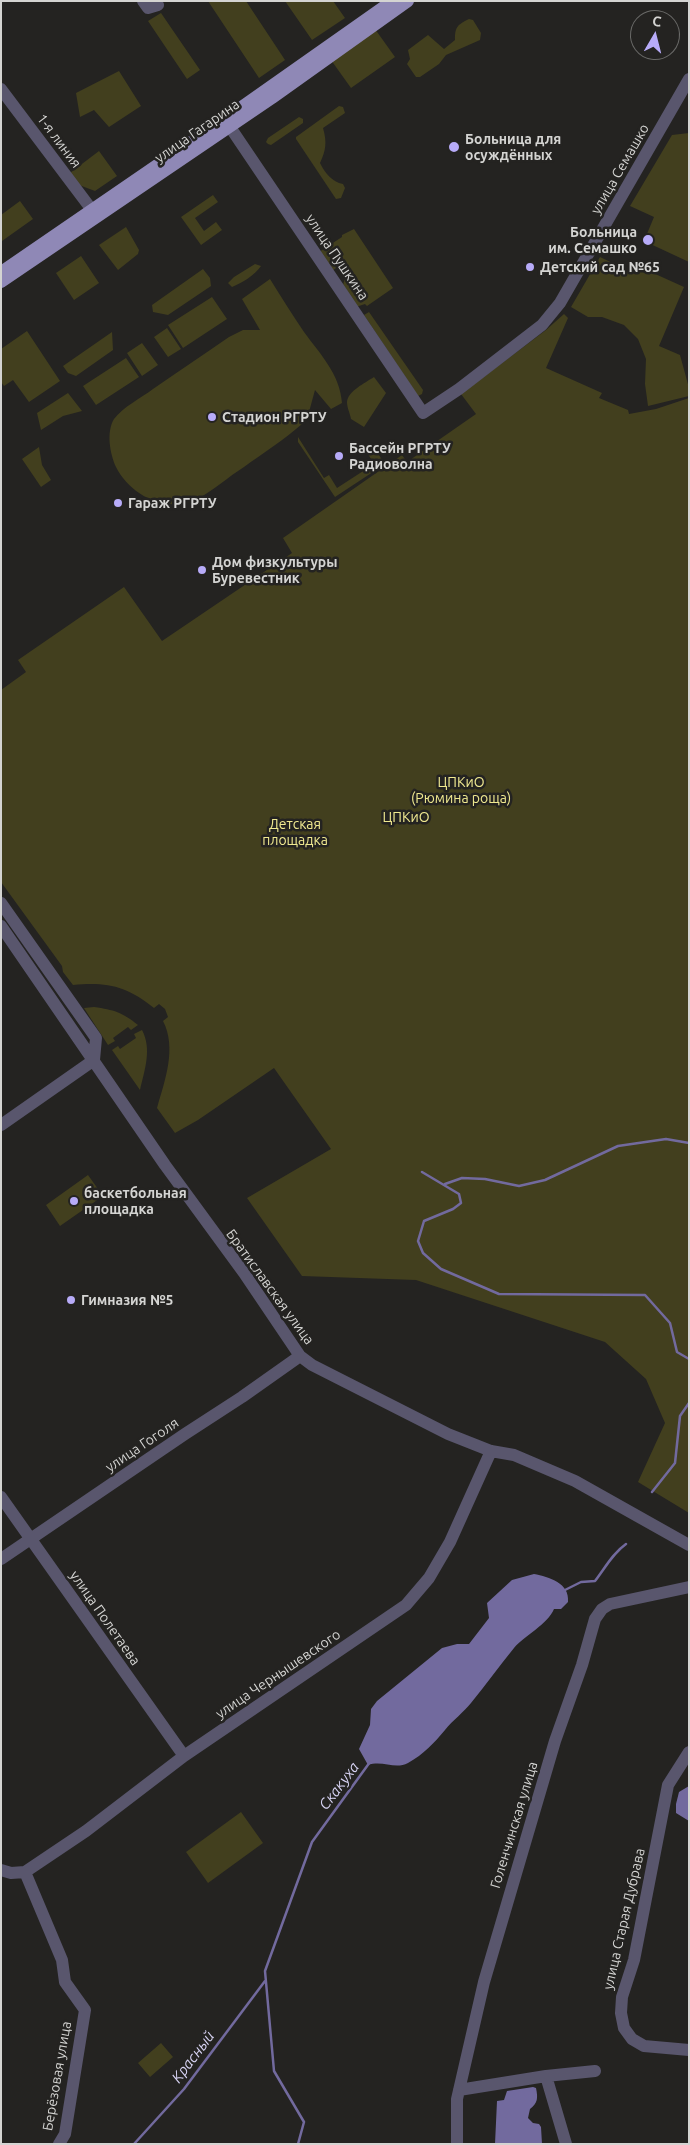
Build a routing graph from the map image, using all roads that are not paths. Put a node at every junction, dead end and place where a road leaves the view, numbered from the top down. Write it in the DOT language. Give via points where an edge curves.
graph roads {
  1 [pos="143,1"];
  2 [pos="392,1"];
  3 [pos="408,1"];
  4 [pos="158,5"];
  5 [pos="689,79"];
  6 [pos="1,89"];
  7 [pos="227,123"];
  8 [pos="92,210"];
  9 [pos="1,272"];
  10 [pos="1,282"];
  11 [pos="424,413"];
  12 [pos="1,903"];
  13 [pos="1,926"];
  14 [pos="94,1060"];
  15 [pos="1,1125"];
  16 [pos="300,1356"];
  17 [pos="491,1451"];
  18 [pos="1,1497"];
  19 [pos="31,1539"];
  20 [pos="689,1545"];
  21 [pos="1,1559"];
  22 [pos="689,1587"];
  23 [pos="689,1752"];
  24 [pos="184,1756"];
  25 [pos="1,1870"];
  26 [pos="24,1872"];
  27 [pos="689,2050"];
  28 [pos="594,2071"];
  29 [pos="546,2076"];
  30 [pos="460,2090"];
  31 [pos="58,2144"];
  32 [pos="457,2144"];
  33 [pos="566,2144"];
  1 -- 4 [label="street" via="148,8"];
  2 -- 7 [label="main road, улица Гагарина"];
  3 -- 7 [label="main road, улица Гагарина"];
  5 -- 11 [label="street, улица Семашко" via="560,302 542,325"];
  6 -- 8 [label="street, 1-я линия"];
  7 -- 8 [label="main road, улица Гагарина"];
  7 -- 10 [label="main road, улица Гагарина"];
  7 -- 11 [label="street, улица Пушкина"];
  8 -- 9 [label="main road, улица Гагарина"];
  12 -- 14 [label="street" via="96,1038"];
  13 -- 14 [label="street, Братиславская улица"];
  14 -- 15 [label="street"];
  14 -- 16 [label="street, Братиславская улица"];
  16 -- 17 [label="street, Братиславская улица" via="407,1415"];
  16 -- 19 [label="street, улица Гоголя"];
  17 -- 20 [label="street, Братиславская улица" via="514,1456 575,1481"];
  17 -- 24 [label="street, улица Чернышевского" via="450,1542 429,1578 406,1605"];
  18 -- 19 [label="street, улица Полетаева"];
  19 -- 21 [label="street, улица Гоголя"];
  19 -- 24 [label="street, улица Полетаева"];
  22 -- 30 [label="street, Голенчинская улица" via="610,1604 595,1619 555,1741 484,1982"];
  23 -- 27 [label="street, улица Старая Дубрава" via="668,1786 621,2012 624,2028 632,2040 644,2046"];
  24 -- 26 [label="street, улица Чернышевского"];
  25 -- 26 [label="street"];
  26 -- 31 [label="street, Берёзовая улица" via="62,1960 65,1982 85,2010 65,2134"];
  28 -- 29 [label="street"];
  29 -- 30 [label="street"];
  29 -- 33 [label="street"];
  30 -- 32 [label="street, Голенчинская улица"];
}
